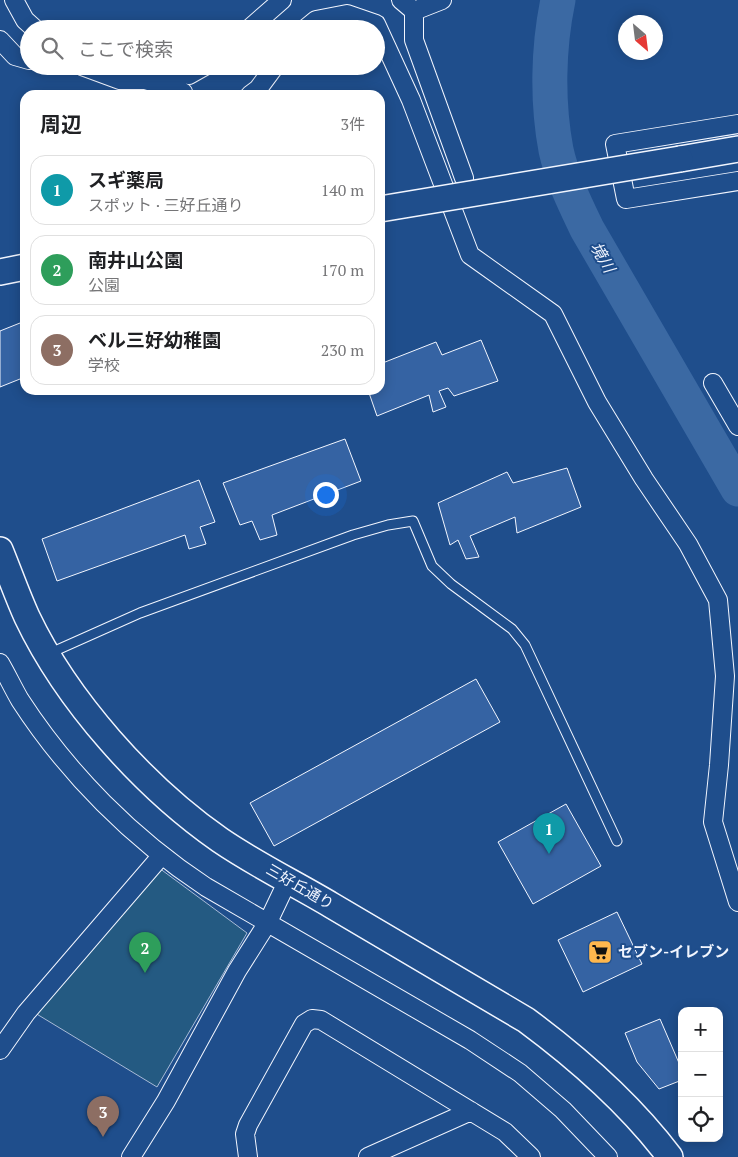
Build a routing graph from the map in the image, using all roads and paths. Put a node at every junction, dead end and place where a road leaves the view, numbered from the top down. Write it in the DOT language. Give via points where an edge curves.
graph roads {
  1 [pos="14,0"];
  2 [pos="282,0"];
  3 [pos="442,0"];
  4 [pos="408,6"];
  5 [pos="25,20"];
  6 [pos="259,20"];
  7 [pos="316,20"];
  8 [pos="364,20"];
  9 [pos="0,40"];
  10 [pos="385,44"];
  11 [pos="20,57"];
  12 [pos="106,75"];
  13 [pos="189,75"];
  14 [pos="269,75"];
  15 [pos="175,90"];
  16 [pos="187,90"];
  17 [pos="258,90"];
  18 [pos="738,124"];
  19 [pos="738,149"];
  20 [pos="464,178"];
  21 [pos="738,180"];
  22 [pos="385,208"];
  23 [pos="20,268"];
  24 [pos="0,272"];
  25 [pos="713,383"];
  26 [pos="738,426"];
  27 [pos="0,550"];
  28 [pos="48,654"];
  29 [pos="0,663"];
  30 [pos="617,841"];
  31 [pos="162,855"];
  32 [pos="288,880"];
  33 [pos="738,902"];
  34 [pos="0,1050"];
  35 [pos="472,1111"];
  36 [pos="131,1157"];
  37 [pos="248,1157"];
  38 [pos="368,1157"];
  39 [pos="531,1157"];
  40 [pos="608,1157"];
  41 [pos="670,1157"];
  1 -- 5 [label="street"];
  2 -- 6 [label="street"];
  3 -- 4 [label="street"];
  4 -- 20 [label="street" via="414,40"];
  7 -- 8 [label="street" via="347,14"];
  9 -- 11 [label="street"];
  10 -- 33 [label="street" via="411,100 470,255 553,314 597,402 688,544 718,600 725,676 713,822"];
  12 -- 15 [label="street" via="120,80 145,80"];
  13 -- 16 [label="street"];
  14 -- 17 [label="street"];
  18 -- 21 [label="street" via="615,144 626,199"];
  19 -- 22 [label="street, bridge"];
  23 -- 24 [label="street"];
  25 -- 26 [label="street"];
  27 -- 28 [label="street, 三好丘通り" via="28,618"];
  28 -- 30 [label="lane" via="140,613 353,534 413,521 432,566 512,629 525,645"];
  28 -- 32 [label="street, 三好丘通り" via="115,746 173,804 246,857"];
  29 -- 31 [label="street" via="20,699 97,798"];
  31 -- 34 [label="street" via="26,1013"];
  31 -- 40 [label="street" via="206,887 470,1040 520,1073 563,1110"];
  32 -- 36 [label="street" via="268,922"];
  32 -- 41 [label="street, 三好丘通り" via="526,1020 601,1082 642,1122"];
  35 -- 37 [label="street" via="321,1020 312,1019 304,1024 248,1125 245,1134"];
  35 -- 38 [label="street"];
  35 -- 39 [label="street" via="505,1132"];
}
